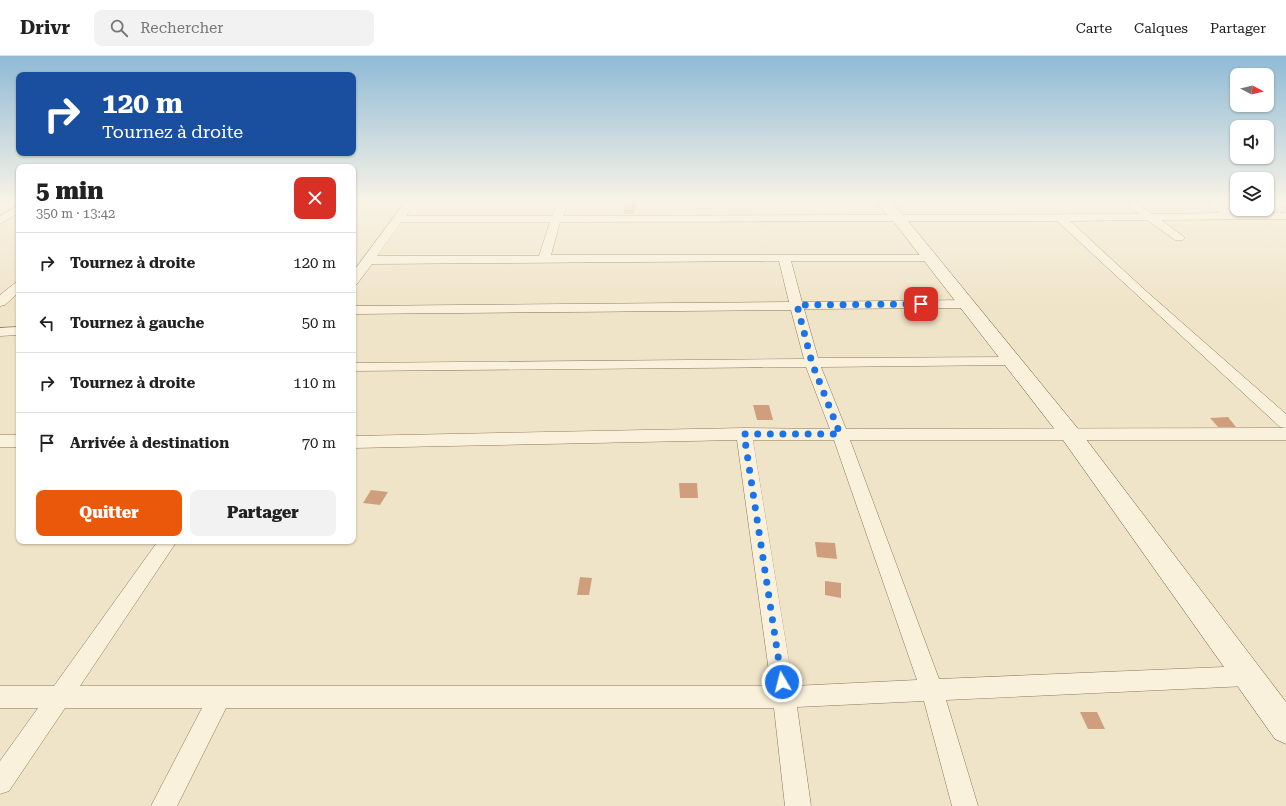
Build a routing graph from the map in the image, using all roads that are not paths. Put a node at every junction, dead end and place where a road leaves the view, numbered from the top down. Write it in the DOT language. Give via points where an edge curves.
graph roads {
  1 [pos="385,237"];
  2 [pos="551,237"];
  3 [pos="914,237"];
  4 [pos="1080,237"];
  5 [pos="930,257"];
  6 [pos="784,258"];
  7 [pos="544,259"];
  8 [pos="368,260"];
  9 [pos="356,277"];
  10 [pos="16,288"];
  11 [pos="0,289"];
  12 [pos="16,290"];
  13 [pos="0,302"];
  14 [pos="967,304"];
  15 [pos="797,305"];
  16 [pos="356,310"];
  17 [pos="16,331"];
  18 [pos="0,332"];
  19 [pos="1012,361"];
  20 [pos="812,363"];
  21 [pos="356,367"];
  22 [pos="1286,423"];
  23 [pos="744,434"];
  24 [pos="840,434"];
  25 [pos="1286,434"];
  26 [pos="1072,435"];
  27 [pos="0,441"];
  28 [pos="16,441"];
  29 [pos="356,442"];
  30 [pos="166,544"];
  31 [pos="1247,676"];
  32 [pos="932,690"];
  33 [pos="0,696"];
  34 [pos="60,696"];
  35 [pos="220,697"];
  36 [pos="784,698"];
  37 [pos="1286,728"];
  38 [pos="0,782"];
  39 [pos="164,806"];
  40 [pos="798,806"];
  41 [pos="966,806"];
  1 -- 8 [label="street"];
  2 -- 7 [label="street"];
  3 -- 5 [label="street"];
  4 -- 22 [label="street"];
  5 -- 6 [label="street"];
  5 -- 14 [label="street"];
  6 -- 7 [label="street"];
  6 -- 15 [label="street"];
  7 -- 8 [label="street"];
  8 -- 9 [label="street"];
  10 -- 11 [label="street"];
  12 -- 13 [label="street"];
  14 -- 15 [label="street"];
  14 -- 19 [label="street"];
  15 -- 16 [label="street"];
  15 -- 20 [label="street"];
  17 -- 18 [label="street"];
  19 -- 20 [label="street"];
  19 -- 26 [label="street"];
  20 -- 21 [label="street"];
  20 -- 24 [label="street"];
  23 -- 24 [label="street"];
  23 -- 29 [label="street"];
  23 -- 36 [label="street"];
  24 -- 26 [label="street"];
  24 -- 32 [label="street"];
  25 -- 26 [label="street"];
  26 -- 31 [label="street"];
  27 -- 28 [label="street"];
  30 -- 34 [label="street"];
  31 -- 32 [label="street"];
  31 -- 37 [label="street"];
  32 -- 36 [label="street"];
  32 -- 41 [label="street"];
  33 -- 34 [label="street"];
  34 -- 35 [label="street"];
  34 -- 38 [label="street"];
  35 -- 36 [label="street"];
  35 -- 39 [label="street"];
  36 -- 40 [label="street"];
}
